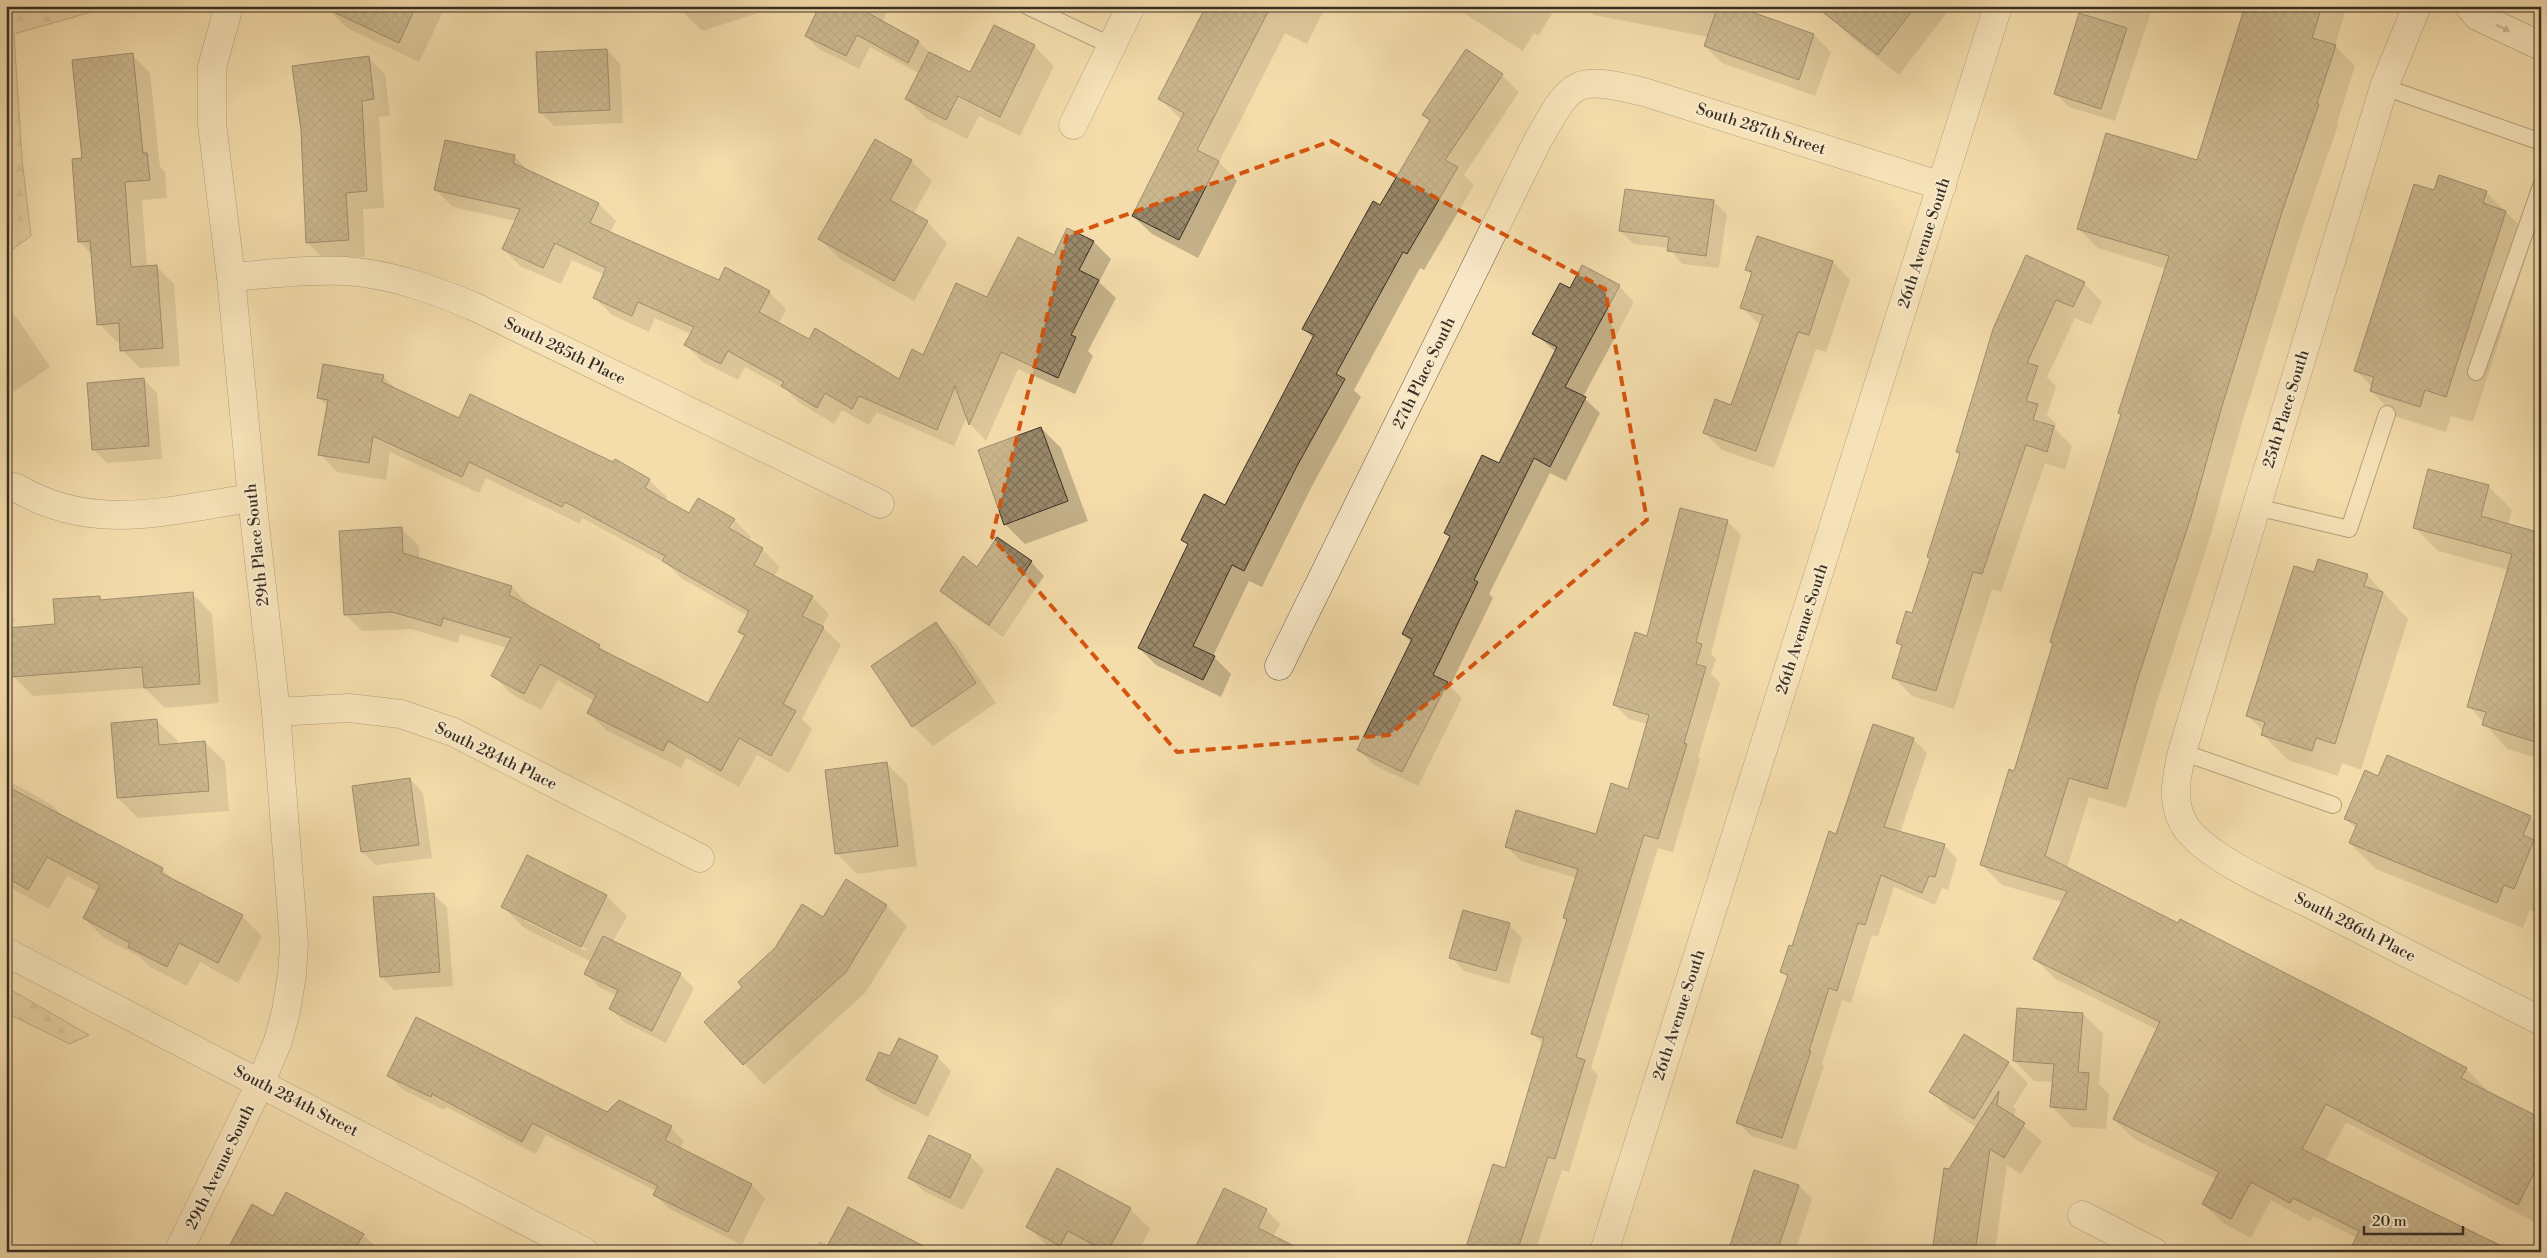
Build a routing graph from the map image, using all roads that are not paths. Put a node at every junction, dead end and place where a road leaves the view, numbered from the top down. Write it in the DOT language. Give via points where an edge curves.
graph roads {
  1 [pos="229,6"];
  2 [pos="1027,6"];
  3 [pos="1131,6"];
  4 [pos="1998,6"];
  5 [pos="2417,6"];
  6 [pos="2469,6"];
  7 [pos="1112,46"];
  8 [pos="2541,46"];
  9 [pos="1578,85"];
  10 [pos="2384,87"];
  11 [pos="1074,125"];
  12 [pos="2541,142"];
  13 [pos="1942,186"];
  14 [pos="2541,186"];
  15 [pos="232,277"];
  16 [pos="2476,372"];
  17 [pos="2387,414"];
  18 [pos="15,487"];
  19 [pos="252,498"];
  20 [pos="880,504"];
  21 [pos="2256,507"];
  22 [pos="1279,666"];
  23 [pos="276,712"];
  24 [pos="2182,752"];
  25 [pos="2333,805"];
  26 [pos="2180,817"];
  27 [pos="700,858"];
  28 [pos="6,952"];
  29 [pos="2539,1016"];
  30 [pos="261,1082"];
  31 [pos="2082,1215"];
  32 [pos="178,1252"];
  33 [pos="585,1252"];
  34 [pos="1604,1252"];
  35 [pos="2154,1252"];
  1 -- 15 [label="street, 29th Place South" via="212,67 212,124"];
  2 -- 7 [label="lane"];
  3 -- 7 [label="street"];
  4 -- 13 [label="street, 26th Avenue South"];
  5 -- 10 [label="street, 25th Place South"];
  6 -- 8 [label="street, one-way" via="2477,16"];
  7 -- 11 [label="street"];
  9 -- 13 [label="street, South 287th Street" via="1599,82 1644,92"];
  9 -- 22 [label="street, 27th Place South" via="1558,106 1537,142"];
  10 -- 12 [label="lane"];
  10 -- 21 [label="street, 25th Place South"];
  13 -- 34 [label="street, 26th Avenue South"];
  14 -- 16 [label="lane"];
  15 -- 19 [label="street, 29th Place South"];
  15 -- 20 [label="street, South 285th Place" via="347,271 418,285 475,308"];
  17 -- 21 [label="lane" via="2350,529"];
  18 -- 19 [label="street" via="53,506 102,516 130,516"];
  19 -- 23 [label="street, 29th Place South"];
  21 -- 24 [label="street, 25th Place South"];
  23 -- 27 [label="street, South 284th Place" via="349,708 401,714 453,732"];
  23 -- 30 [label="street, 29th Place South" via="294,944 286,1011"];
  24 -- 25 [label="lane"];
  24 -- 26 [label="street, 25th Place South" via="2176,795"];
  26 -- 29 [label="street, South 286th Place" via="2199,840 2246,872"];
  28 -- 30 [label="street, South 284th Street"];
  30 -- 32 [label="street, 29th Avenue South"];
  30 -- 33 [label="street, South 284th Street"];
  31 -- 35 [label="street"];
}
